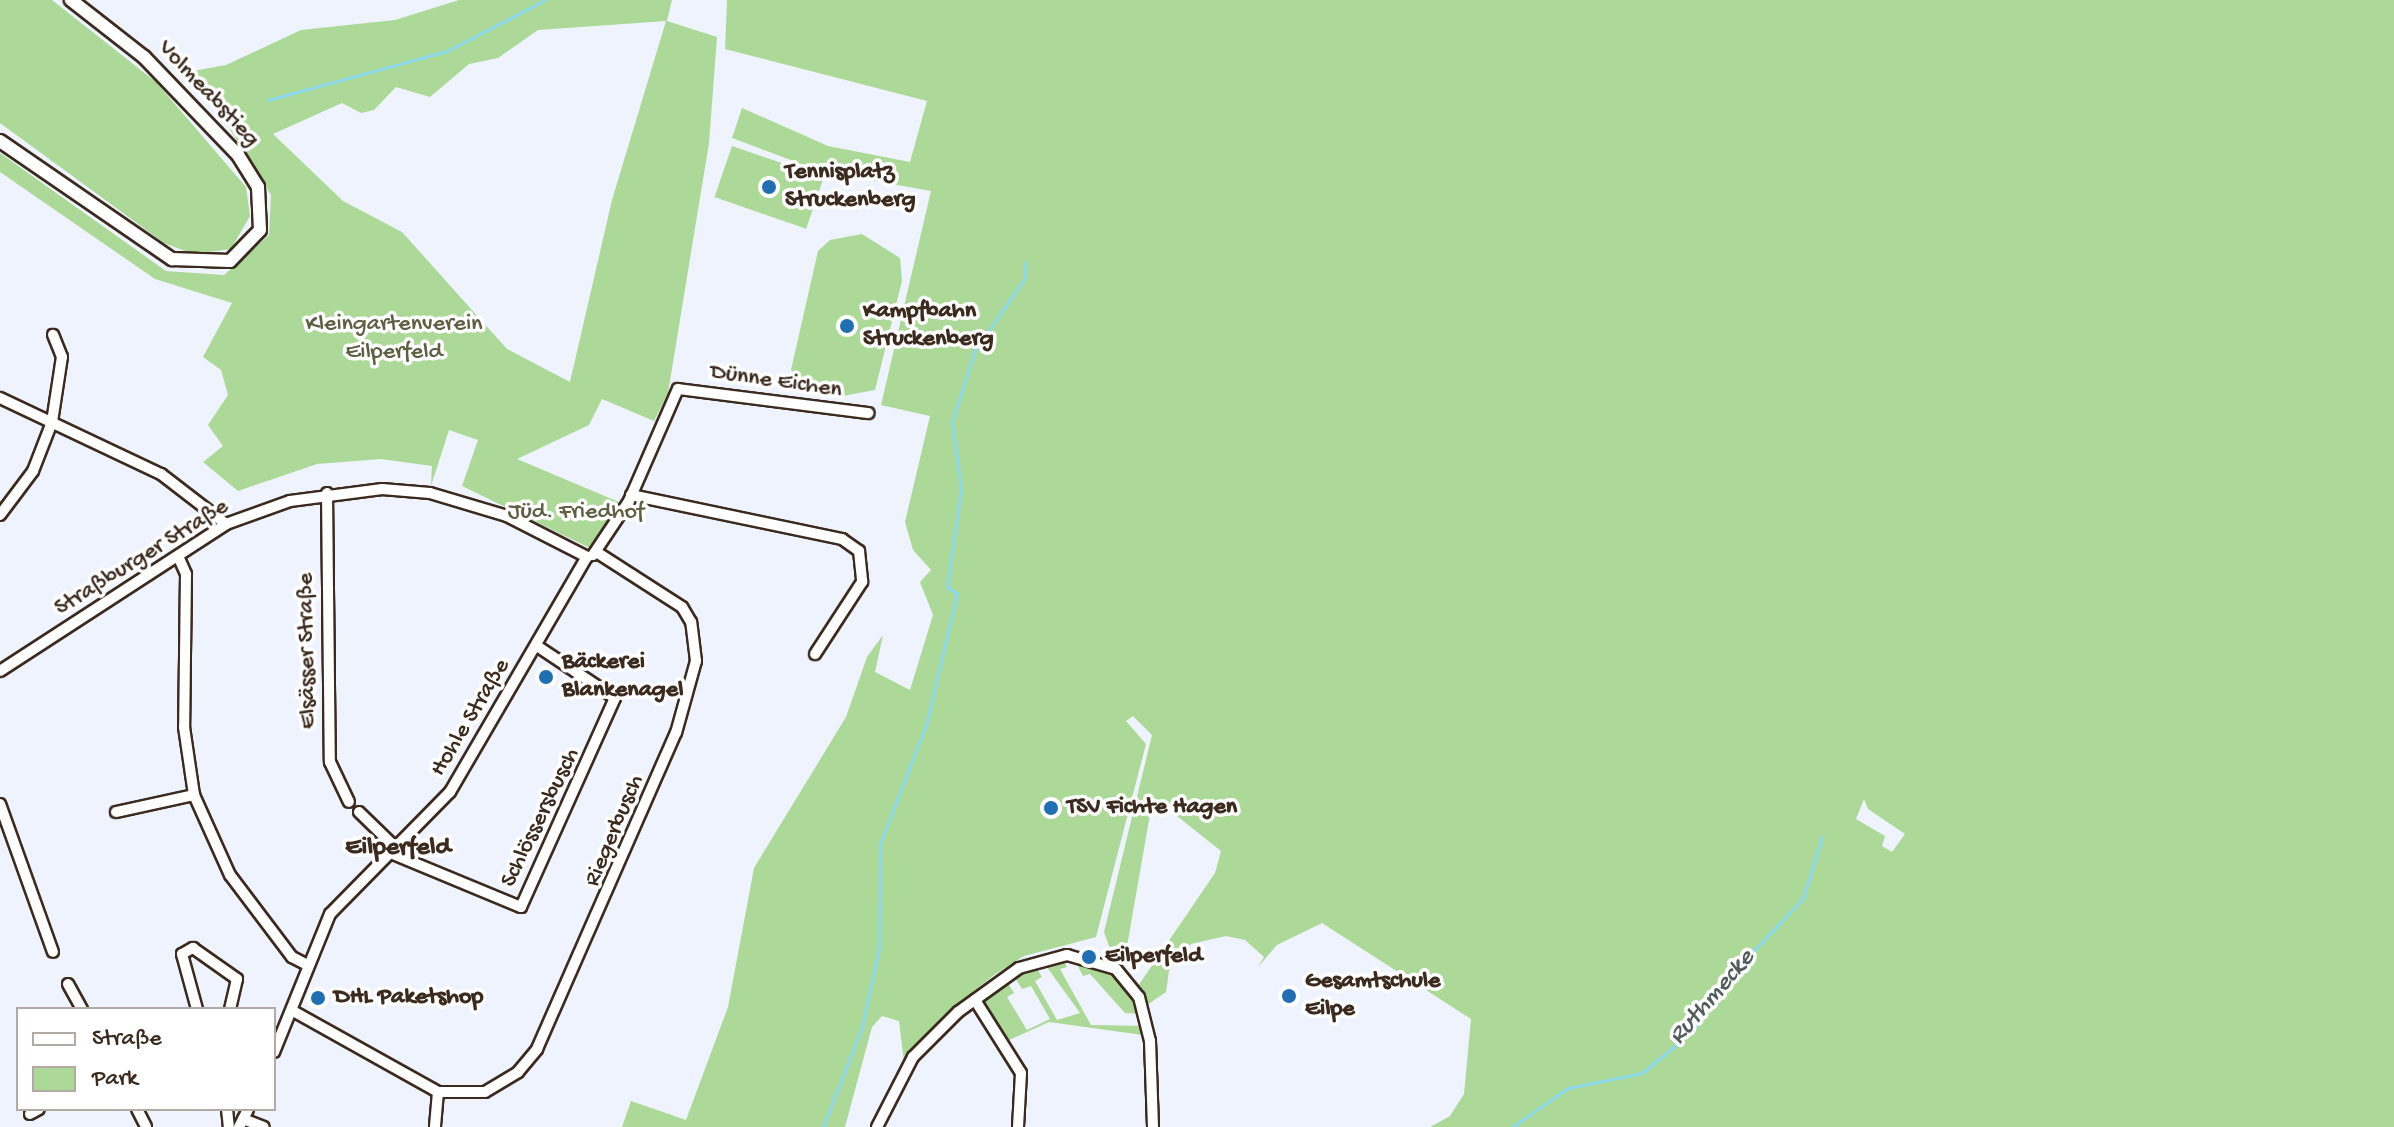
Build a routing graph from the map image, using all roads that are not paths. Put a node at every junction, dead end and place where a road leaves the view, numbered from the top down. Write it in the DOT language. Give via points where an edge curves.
graph roads {
  1 [pos="71,0"];
  2 [pos="2,142"];
  3 [pos="53,335"];
  4 [pos="678,389"];
  5 [pos="0,398"];
  6 [pos="868,413"];
  7 [pos="52,422"];
  8 [pos="327,493"];
  9 [pos="631,495"];
  10 [pos="0,515"];
  11 [pos="226,524"];
  12 [pos="592,555"];
  13 [pos="178,556"];
  14 [pos="537,646"];
  15 [pos="815,654"];
  16 [pos="0,671"];
  17 [pos="194,795"];
  18 [pos="349,802"];
  19 [pos="0,804"];
  20 [pos="116,812"];
  21 [pos="359,812"];
  22 [pos="391,849"];
  23 [pos="53,952"];
  24 [pos="308,965"];
  25 [pos="68,984"];
  26 [pos="975,1000"];
  27 [pos="81,1007"];
  28 [pos="196,1007"];
  29 [pos="230,1007"];
  30 [pos="293,1011"];
  31 [pos="276,1048"];
  32 [pos="438,1092"];
  33 [pos="243,1118"];
  34 [pos="264,1127"];
  35 [pos="435,1127"];
  36 [pos="877,1127"];
  37 [pos="1018,1127"];
  38 [pos="1153,1127"];
  1 -- 2 [label="main road, Volmeabstieg" via="144,57 238,155 258,187 260,230 230,261 172,259"];
  3 -- 7 [label="street" via="62,357"];
  4 -- 6 [label="street, Dünne Eichen"];
  4 -- 9 [label="street, Hohle Straße"];
  5 -- 7 [label="street"];
  7 -- 10 [label="street" via="33,471"];
  7 -- 11 [label="street" via="161,474"];
  8 -- 11 [label="street, Straßburger Straße"];
  8 -- 12 [label="street, Straßburger Straße" via="416,490 451,498 507,516"];
  8 -- 18 [label="street, Elsässer Straße" via="330,762"];
  9 -- 12 [label="street, Hohle Straße"];
  9 -- 15 [label="street" via="842,539 859,551 862,582"];
  11 -- 13 [label="street, Straßburger Straße"];
  12 -- 14 [label="street, Hohle Straße"];
  12 -- 32 [label="street, Riegerbusch" via="682,607 691,622 696,661 676,733 537,1049 518,1072 485,1092"];
  13 -- 16 [label="street, Straßburger Straße"];
  13 -- 17 [label="street" via="186,574 184,727"];
  14 -- 22 [label="street, Hohle Straße" via="457,782"];
  14 -- 22 [label="street, Schlössersbusch" via="615,698 521,907"];
  17 -- 20 [label="street"];
  17 -- 24 [label="street" via="230,875 292,957"];
  19 -- 23 [label="street"];
  21 -- 22 [label="street"];
  22 -- 24 [label="street, Hohle Straße" via="330,914"];
  24 -- 30 [label="street, Hohle Straße"];
  25 -- 27 [label="street"];
  26 -- 36 [label="street" via="913,1057"];
  26 -- 37 [label="street" via="1021,1071"];
  26 -- 38 [label="street" via="1037,959 1082,956 1116,969 1147,1014"];
  28 -- 29 [label="street" via="182,954 199,948 237,979"];
  30 -- 31 [label="street, Hohle Straße"];
  30 -- 32 [label="street"];
  32 -- 35 [label="street"];
  33 -- 34 [label="street"];
}
